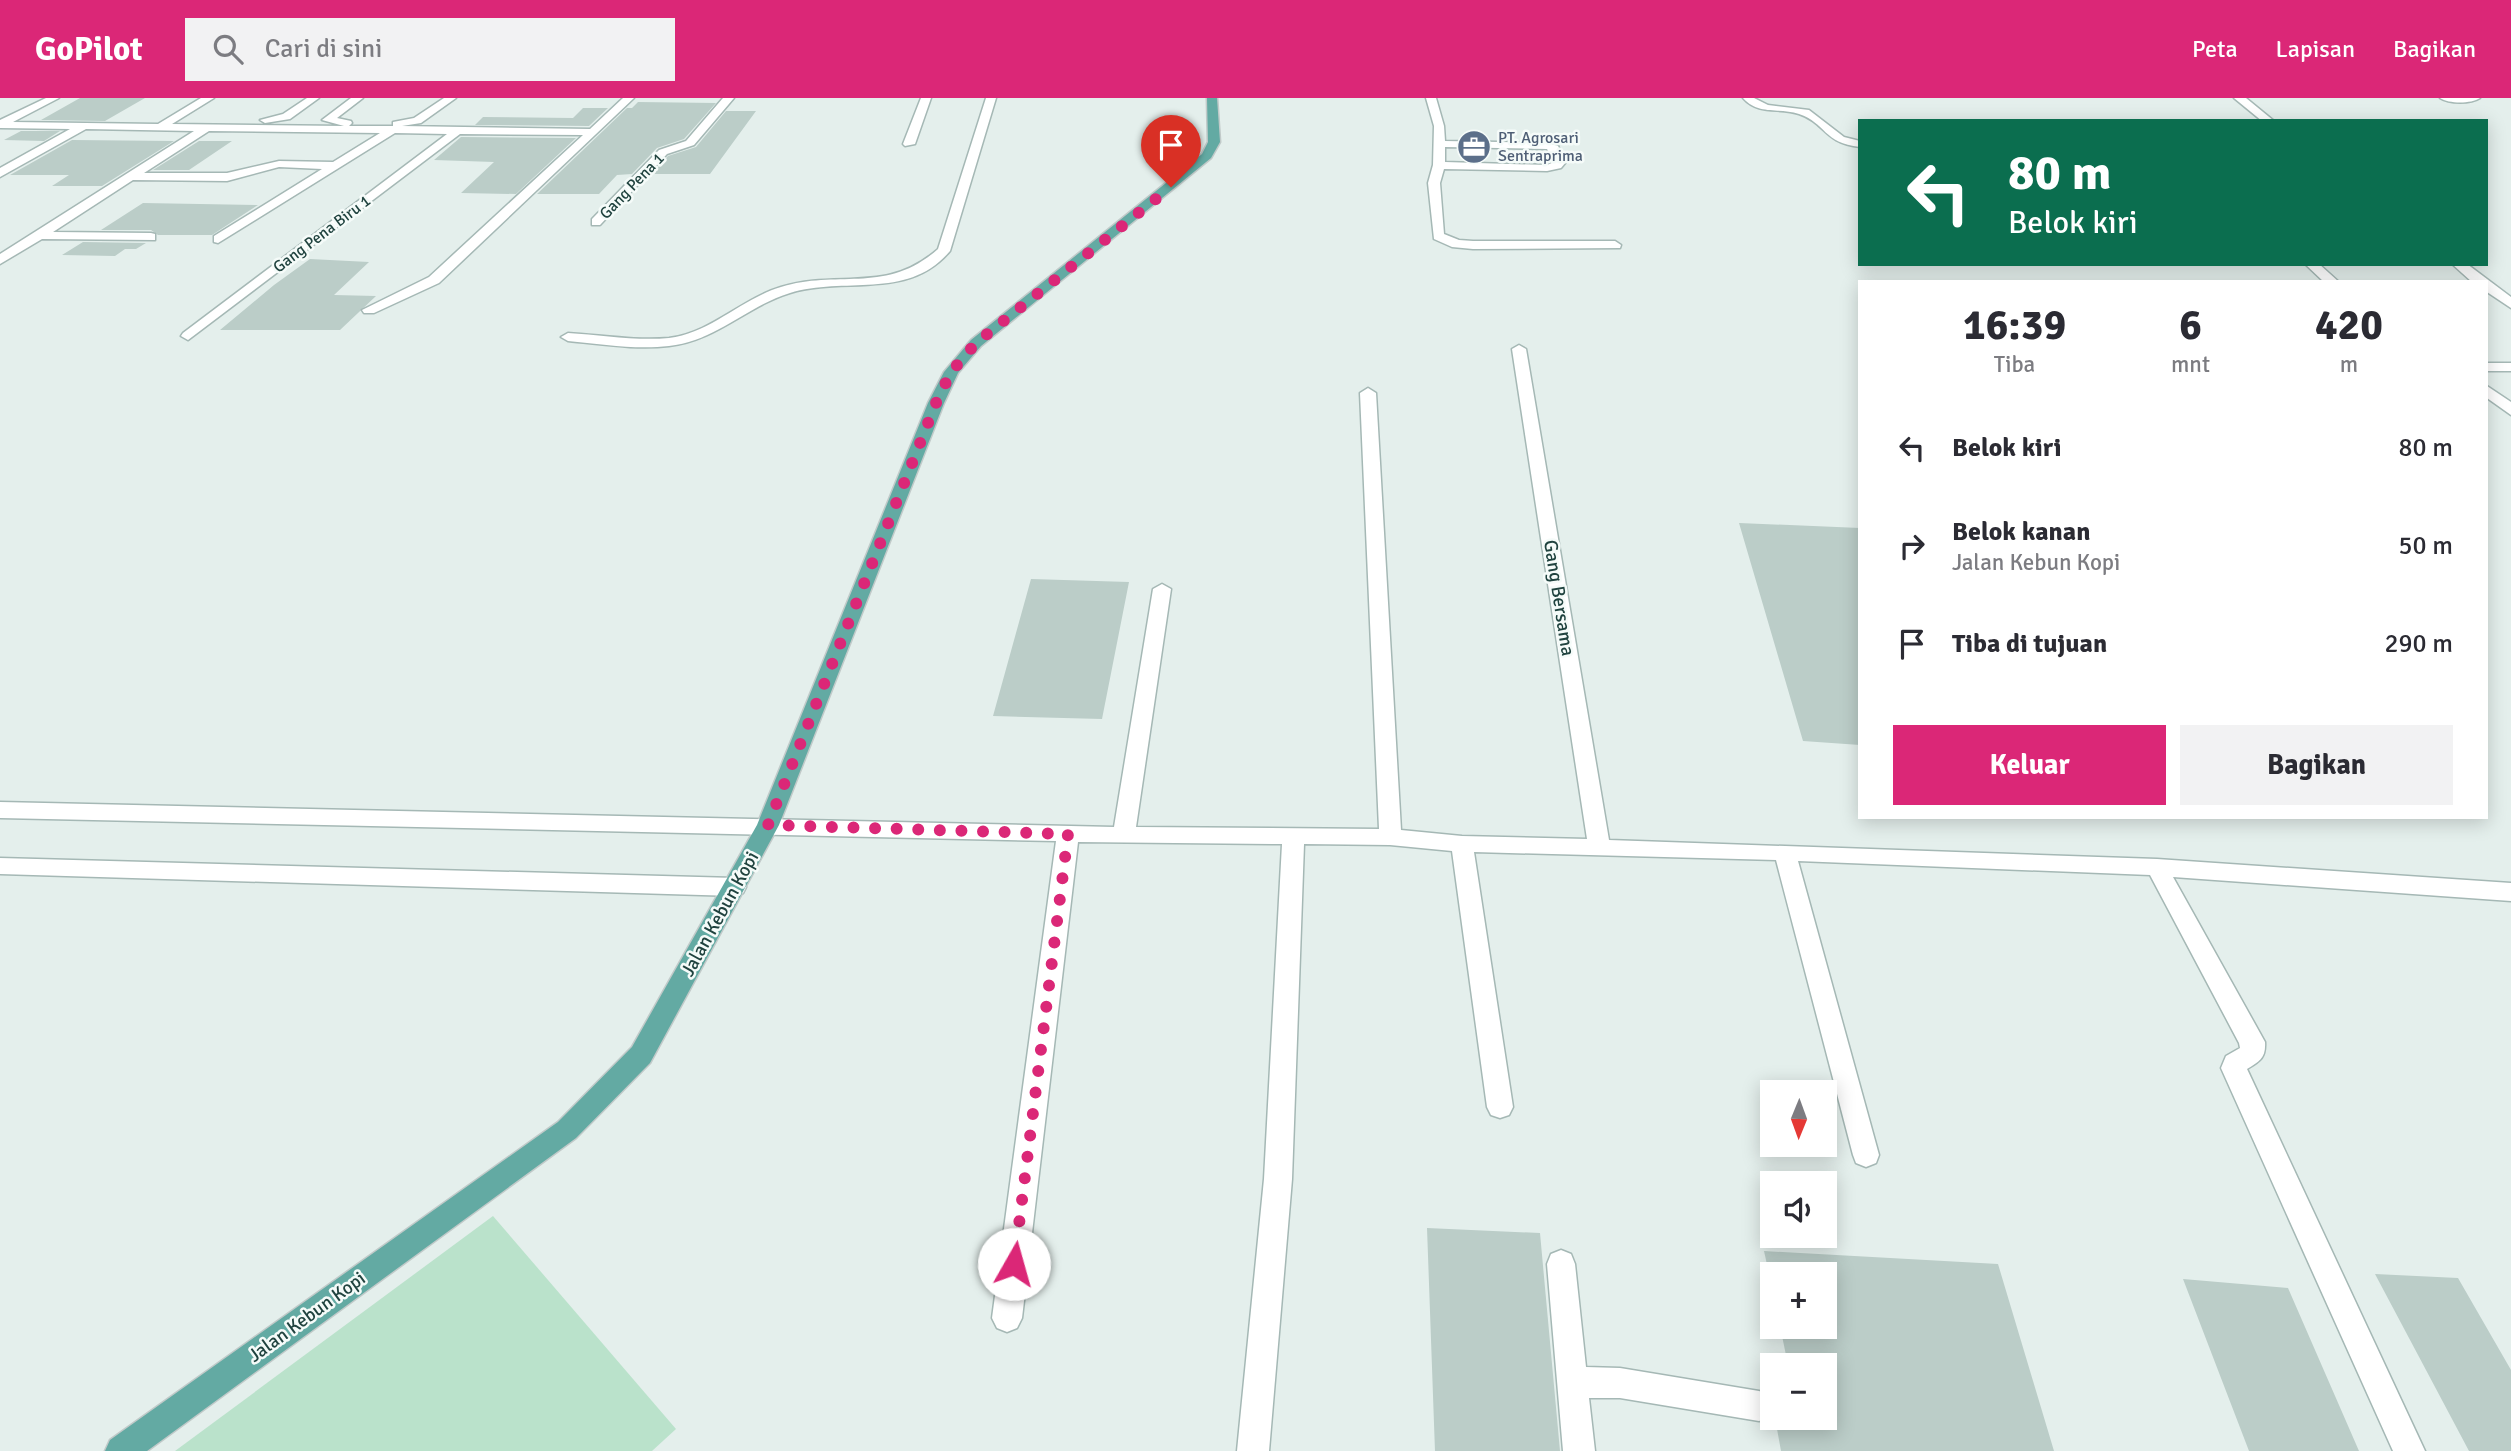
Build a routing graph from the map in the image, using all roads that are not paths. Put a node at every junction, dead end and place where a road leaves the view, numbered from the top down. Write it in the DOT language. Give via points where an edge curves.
graph roads {
  1 [pos="54,98"];
  2 [pos="209,98"];
  3 [pos="226,98"];
  4 [pos="314,98"];
  5 [pos="358,98"];
  6 [pos="451,98"];
  7 [pos="629,98"];
  8 [pos="729,98"];
  9 [pos="926,98"];
  10 [pos="991,98"];
  11 [pos="1212,98"];
  12 [pos="1431,98"];
  13 [pos="1748,98"];
  14 [pos="2239,98"];
  15 [pos="2445,98"];
  16 [pos="2475,98"];
  17 [pos="2266,119"];
  18 [pos="0,124"];
  19 [pos="84,126"];
  20 [pos="160,127"];
  21 [pos="207,127"];
  22 [pos="391,131"];
  23 [pos="457,131"];
  24 [pos="593,132"];
  25 [pos="909,144"];
  26 [pos="1439,144"];
  27 [pos="1858,144"];
  28 [pos="1438,164"];
  29 [pos="336,166"];
  30 [pos="0,173"];
  31 [pos="130,176"];
  32 [pos="596,222"];
  33 [pos="36,235"];
  34 [pos="151,237"];
  35 [pos="218,239"];
  36 [pos="1615,246"];
  37 [pos="0,260"];
  38 [pos="2313,266"];
  39 [pos="2461,266"];
  40 [pos="2330,280"];
  41 [pos="2478,280"];
  42 [pos="2488,287"];
  43 [pos="2511,304"];
  44 [pos="369,310"];
  45 [pos="188,336"];
  46 [pos="568,337"];
  47 [pos="1518,349"];
  48 [pos="2488,367"];
  49 [pos="2511,367"];
  50 [pos="2488,392"];
  51 [pos="1368,393"];
  52 [pos="2511,410"];
  53 [pos="1162,589"];
  54 [pos="0,810"];
  55 [pos="768,825"];
  56 [pos="1068,834"];
  57 [pos="1124,835"];
  58 [pos="1390,837"];
  59 [pos="1293,838"];
  60 [pos="1462,844"];
  61 [pos="1599,848"];
  62 [pos="1785,852"];
  63 [pos="0,866"];
  64 [pos="2157,867"];
  65 [pos="735,887"];
  66 [pos="2511,892"];
  67 [pos="1500,1107"];
  68 [pos="1867,1155"];
  69 [pos="1561,1264"];
  70 [pos="1007,1318"];
  71 [pos="1573,1382"];
  72 [pos="1759,1406"];
  73 [pos="121,1451"];
  74 [pos="1253,1451"];
  75 [pos="1579,1451"];
  76 [pos="2409,1451"];
  1 -- 18 [label="street"];
  2 -- 20 [label="street"];
  3 -- 4 [label="street" via="194,117 279,119"];
  5 -- 6 [label="street" via="327,120 410,123"];
  7 -- 24 [label="street"];
  8 -- 32 [label="street, Gang Pena 1" via="688,144 663,152"];
  9 -- 25 [label="street"];
  10 -- 46 [label="street" via="944,251 930,265 894,279 791,289 760,299 722,326 671,342"];
  11 -- 55 [label="main road, Jalan Kebun Kopi" via="1214,142 1208,156 976,343 951,372"];
  12 -- 26 [label="street"];
  13 -- 27 [label="street" via="1763,108 1803,111 1836,139"];
  14 -- 17 [label="street"];
  15 -- 16 [label="street"];
  18 -- 19 [label="street"];
  19 -- 20 [label="street"];
  19 -- 30 [label="street"];
  20 -- 21 [label="street"];
  21 -- 22 [label="street"];
  21 -- 31 [label="street"];
  22 -- 23 [label="street"];
  22 -- 29 [label="street"];
  23 -- 24 [label="street"];
  23 -- 45 [label="street, Gang Pena Biru 1"];
  24 -- 44 [label="street" via="434,280"];
  26 -- 28 [label="street"];
  26 -- 28 [label="street" via="1548,146 1554,148 1560,162 1548,167"];
  28 -- 36 [label="street" via="1434,183 1438,236 1444,240 1474,245"];
  29 -- 31 [label="street" via="279,164 228,177"];
  29 -- 35 [label="street"];
  31 -- 33 [label="street"];
  33 -- 34 [label="street"];
  33 -- 37 [label="street"];
  38 -- 40 [label="street"];
  39 -- 41 [label="street"];
  42 -- 43 [label="street"];
  47 -- 61 [label="street, Gang Bersama"];
  48 -- 49 [label="street"];
  50 -- 52 [label="street"];
  51 -- 58 [label="street"];
  53 -- 57 [label="street"];
  54 -- 55 [label="street"];
  55 -- 56 [label="street"];
  55 -- 65 [label="main road, Jalan Kebun Kopi"];
  56 -- 57 [label="street"];
  56 -- 70 [label="street"];
  57 -- 59 [label="street"];
  58 -- 59 [label="street"];
  58 -- 60 [label="street"];
  59 -- 74 [label="street" via="1278,1179"];
  60 -- 61 [label="street"];
  60 -- 67 [label="street"];
  61 -- 62 [label="street"];
  62 -- 64 [label="street"];
  62 -- 68 [label="street"];
  63 -- 65 [label="street"];
  64 -- 66 [label="street"];
  64 -- 76 [label="street" via="2252,1042 2253,1053 2235,1064 2235,1073"];
  65 -- 73 [label="main road, Jalan Kebun Kopi" via="642,1055 567,1130"];
  69 -- 71 [label="street"];
  71 -- 72 [label="street" via="1620,1383"];
  71 -- 75 [label="street"];
}
